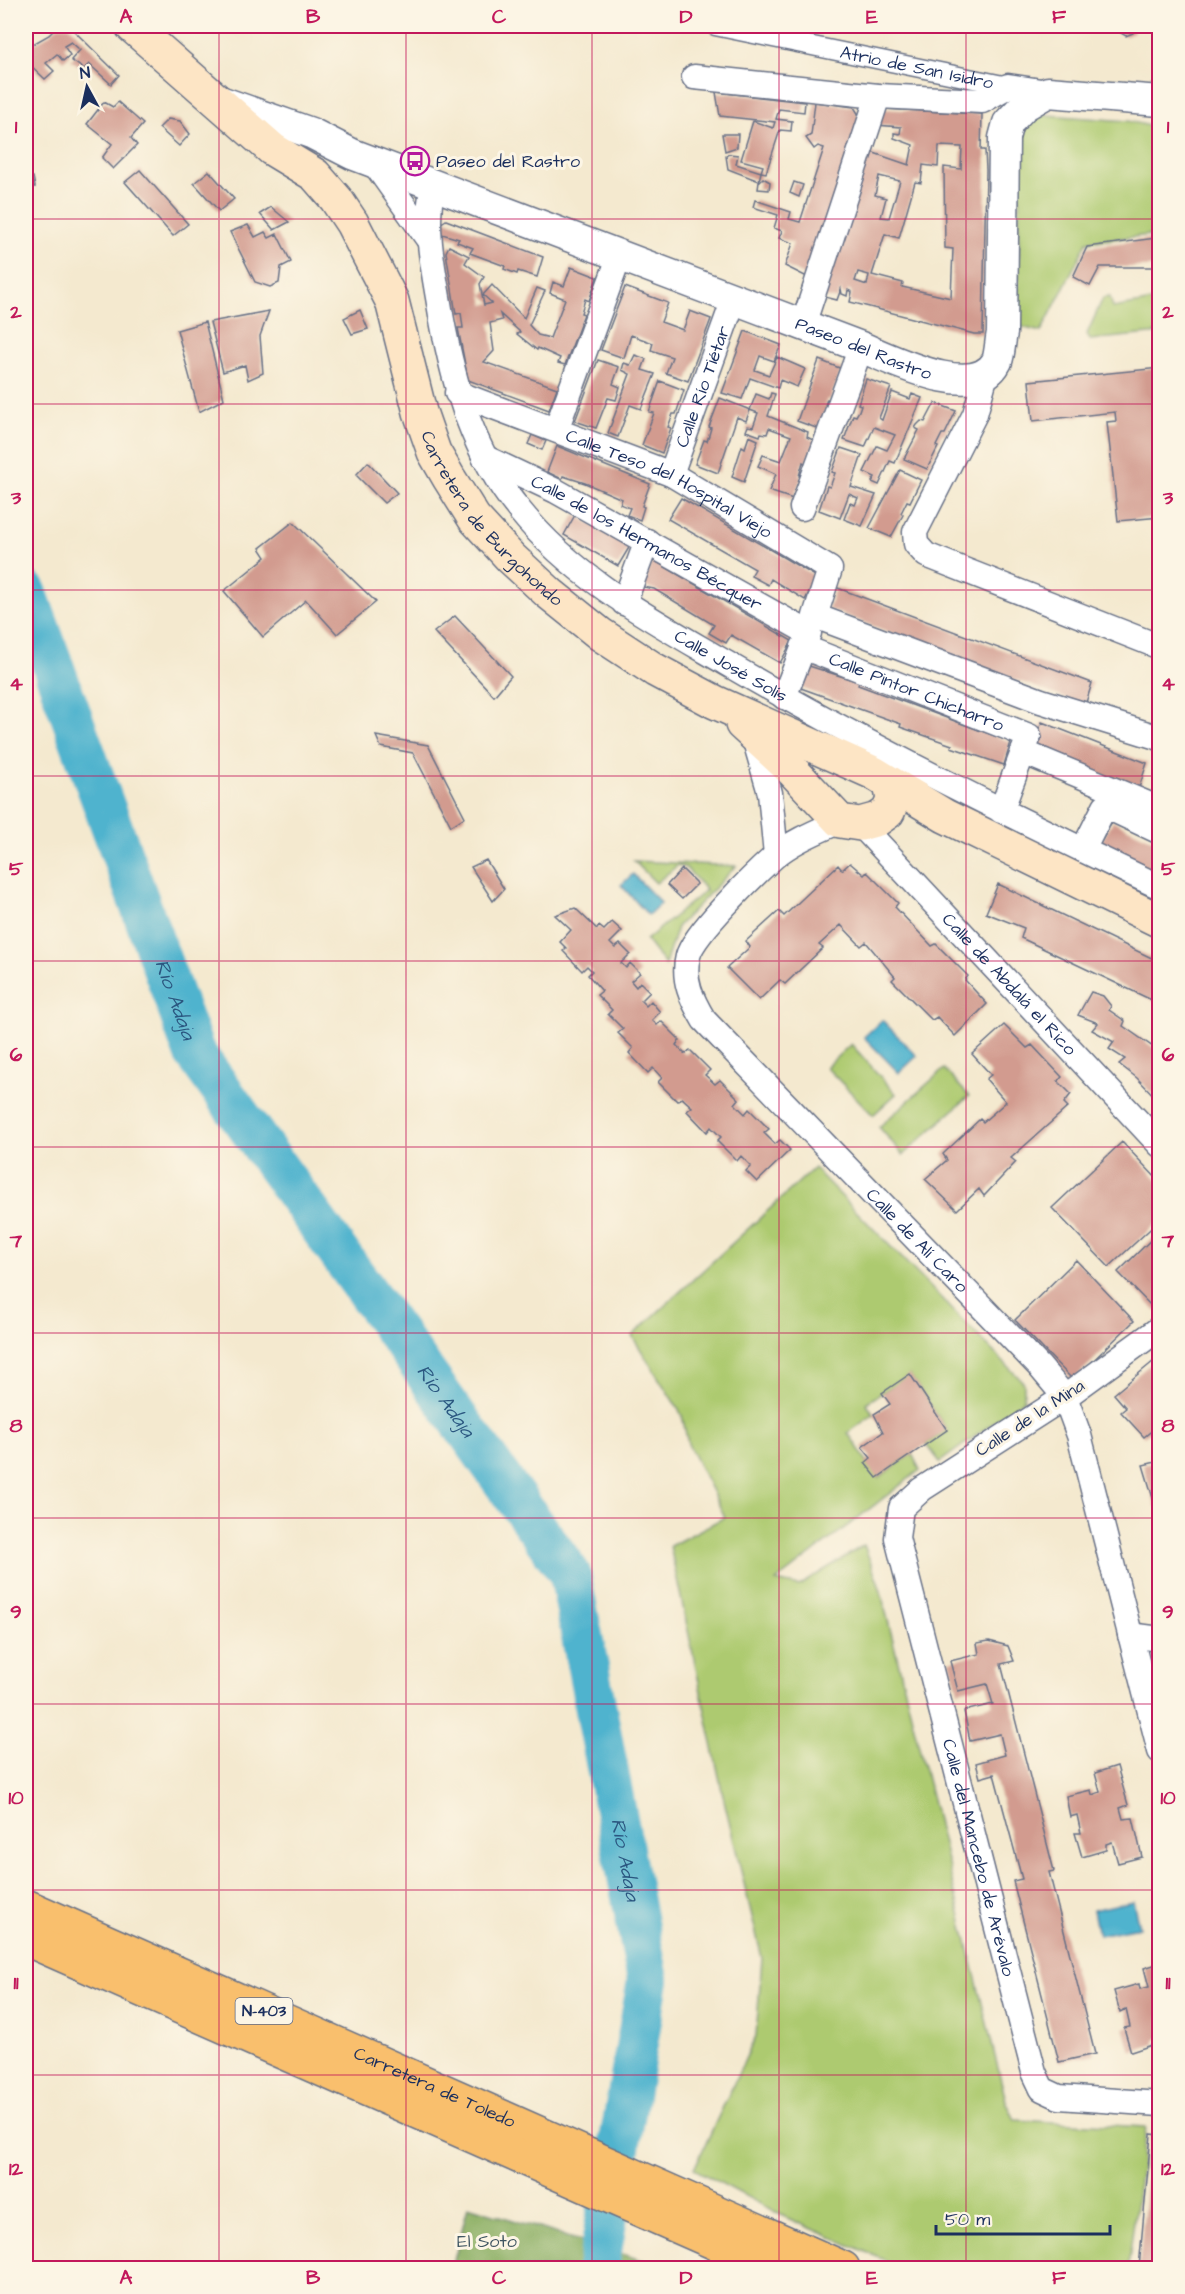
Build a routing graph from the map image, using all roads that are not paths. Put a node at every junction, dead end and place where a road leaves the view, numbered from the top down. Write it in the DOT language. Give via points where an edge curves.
graph roads {
  1 [pos="132,26"];
  2 [pos="715,26"];
  3 [pos="694,77"];
  4 [pos="1008,86"];
  5 [pos="1048,92"];
  6 [pos="878,96"];
  7 [pos="214,99"];
  8 [pos="1160,100"];
  9 [pos="272,149"];
  10 [pos="335,156"];
  11 [pos="434,185"];
  12 [pos="428,240"];
  13 [pos="620,255"];
  14 [pos="368,256"];
  15 [pos="734,298"];
  16 [pos="803,326"];
  17 [pos="861,347"];
  18 [pos="986,374"];
  19 [pos="457,393"];
  20 [pos="556,430"];
  21 [pos="484,457"];
  22 [pos="671,474"];
  23 [pos="802,508"];
  24 [pos="647,541"];
  25 [pos="624,603"];
  26 [pos="809,632"];
  27 [pos="1160,647"];
  28 [pos="784,697"];
  29 [pos="715,702"];
  30 [pos="753,734"];
  31 [pos="1160,738"];
  32 [pos="1026,744"];
  33 [pos="832,754"];
  34 [pos="810,790"];
  35 [pos="1160,809"];
  36 [pos="869,810"];
  37 [pos="1001,811"];
  38 [pos="1160,832"];
  39 [pos="1083,850"];
  40 [pos="776,855"];
  41 [pos="1160,887"];
  42 [pos="1160,921"];
  43 [pos="1160,1145"];
  44 [pos="1160,1328"];
  45 [pos="1065,1396"];
  46 [pos="900,1508"];
  47 [pos="1130,1635"];
  48 [pos="1160,1639"];
  49 [pos="1160,1751"];
  50 [pos="26,1906"];
  51 [pos="26,1939"];
  52 [pos="1160,2104"];
  53 [pos="496,2130"];
  54 [pos="735,2237"];
  55 [pos="772,2268"];
  56 [pos="843,2268"];
  1 -- 7 [label="main road, Carretera de Burgohondo"];
  2 -- 4 [label="street, Atrio de San Isidro"];
  3 -- 6 [label="street"];
  4 -- 5 [label="street, Atrio de San Isidro"];
  4 -- 6 [label="street" via="982,101"];
  5 -- 8 [label="street"];
  5 -- 18 [label="street" via="1024,106 1008,123 1004,138 1002,333 997,360"];
  6 -- 16 [label="street"];
  7 -- 9 [label="main road, Carretera de Burgohondo"];
  7 -- 10 [label="street, Paseo del Rastro"];
  9 -- 10 [label="main road, Carretera de Burgohondo"];
  9 -- 10 [label="street" via="290,136"];
  9 -- 14 [label="main road, Carretera de Burgohondo" via="309,196"];
  10 -- 11 [label="street, Paseo del Rastro"];
  10 -- 12 [label="street"];
  10 -- 14 [label="main road, Carretera de Burgohondo" via="336,199"];
  11 -- 12 [label="street" via="428,209"];
  11 -- 13 [label="street, Paseo del Rastro"];
  12 -- 19 [label="street, Calle José Solís"];
  13 -- 15 [label="street, Paseo del Rastro"];
  13 -- 20 [label="street"];
  14 -- 29 [label="main road, Carretera de Burgohondo" via="392,301 420,412 435,452 474,518 511,558 600,634"];
  15 -- 16 [label="street, Paseo del Rastro"];
  15 -- 22 [label="street, Calle Río Tiétar"];
  16 -- 17 [label="street, Paseo del Rastro"];
  17 -- 18 [label="street, Paseo del Rastro" via="942,378 967,379"];
  17 -- 23 [label="street"];
  18 -- 27 [label="street" via="975,414 915,532 916,544 926,555"];
  19 -- 20 [label="street, Calle Teso del Hospital Viejo"];
  19 -- 21 [label="street, Calle José Solís"];
  20 -- 22 [label="street, Calle Teso del Hospital Viejo"];
  21 -- 24 [label="street, Calle de los Hermanos Bécquer"];
  21 -- 25 [label="street, Calle José Solís" via="520,512 576,567"];
  22 -- 26 [label="street, Calle Teso del Hospital Viejo" via="830,569"];
  24 -- 25 [label="street"];
  24 -- 26 [label="street, Calle de los Hermanos Bécquer"];
  25 -- 28 [label="street, Calle José Solís"];
  26 -- 28 [label="street, Calle Teso del Hospital Viejo"];
  26 -- 31 [label="street, Calle de los Hermanos Bécquer"];
  26 -- 32 [label="street, Calle Pintor Chicharro"];
  28 -- 37 [label="street, Calle José Solís"];
  29 -- 30 [label="main road, Carretera de Burgohondo"];
  29 -- 33 [label="main road, Carretera de Burgohondo"];
  30 -- 34 [label="main road, Carretera de Burgohondo"];
  30 -- 40 [label="street" via="770,793"];
  32 -- 35 [label="street, Calle Pintor Chicharro"];
  32 -- 37 [label="street"];
  33 -- 34 [label="main road" via="815,768"];
  33 -- 36 [label="main road, Carretera de Burgohondo"];
  34 -- 36 [label="main road, Carretera de Burgohondo"];
  36 -- 40 [label="street, Calle de Alí Caro"];
  36 -- 42 [label="main road" via="945,816"];
  36 -- 43 [label="street, Calle de Abdalá el Rico"];
  37 -- 39 [label="street, Calle José Solís"];
  38 -- 39 [label="street" via="1105,806"];
  39 -- 41 [label="street, Calle José Solís"];
  40 -- 45 [label="street, Calle de Alí Caro" via="697,939 688,954 686,976 691,998 704,1020"];
  44 -- 45 [label="street, Calle de la Mina"];
  45 -- 46 [label="street, Calle de la Mina" via="922,1489"];
  45 -- 47 [label="street, Calle de Alí Caro" via="1079,1435"];
  46 -- 52 [label="street, Calle del Mancebo de Arévalo" via="897,1538 1034,2072 1042,2089 1059,2097"];
  47 -- 48 [label="street"];
  47 -- 49 [label="street, Calle de Alí Caro"];
  50 -- 53 [label="highway, Carretera de Toledo / N-403"];
  51 -- 53 [label="highway, Carretera de Toledo / N-403"];
  53 -- 54 [label="highway, Carretera de Toledo / N-403"];
  54 -- 55 [label="highway, Carretera de Toledo / N-403"];
  54 -- 56 [label="highway, Carretera de Toledo / N-403"];
}
